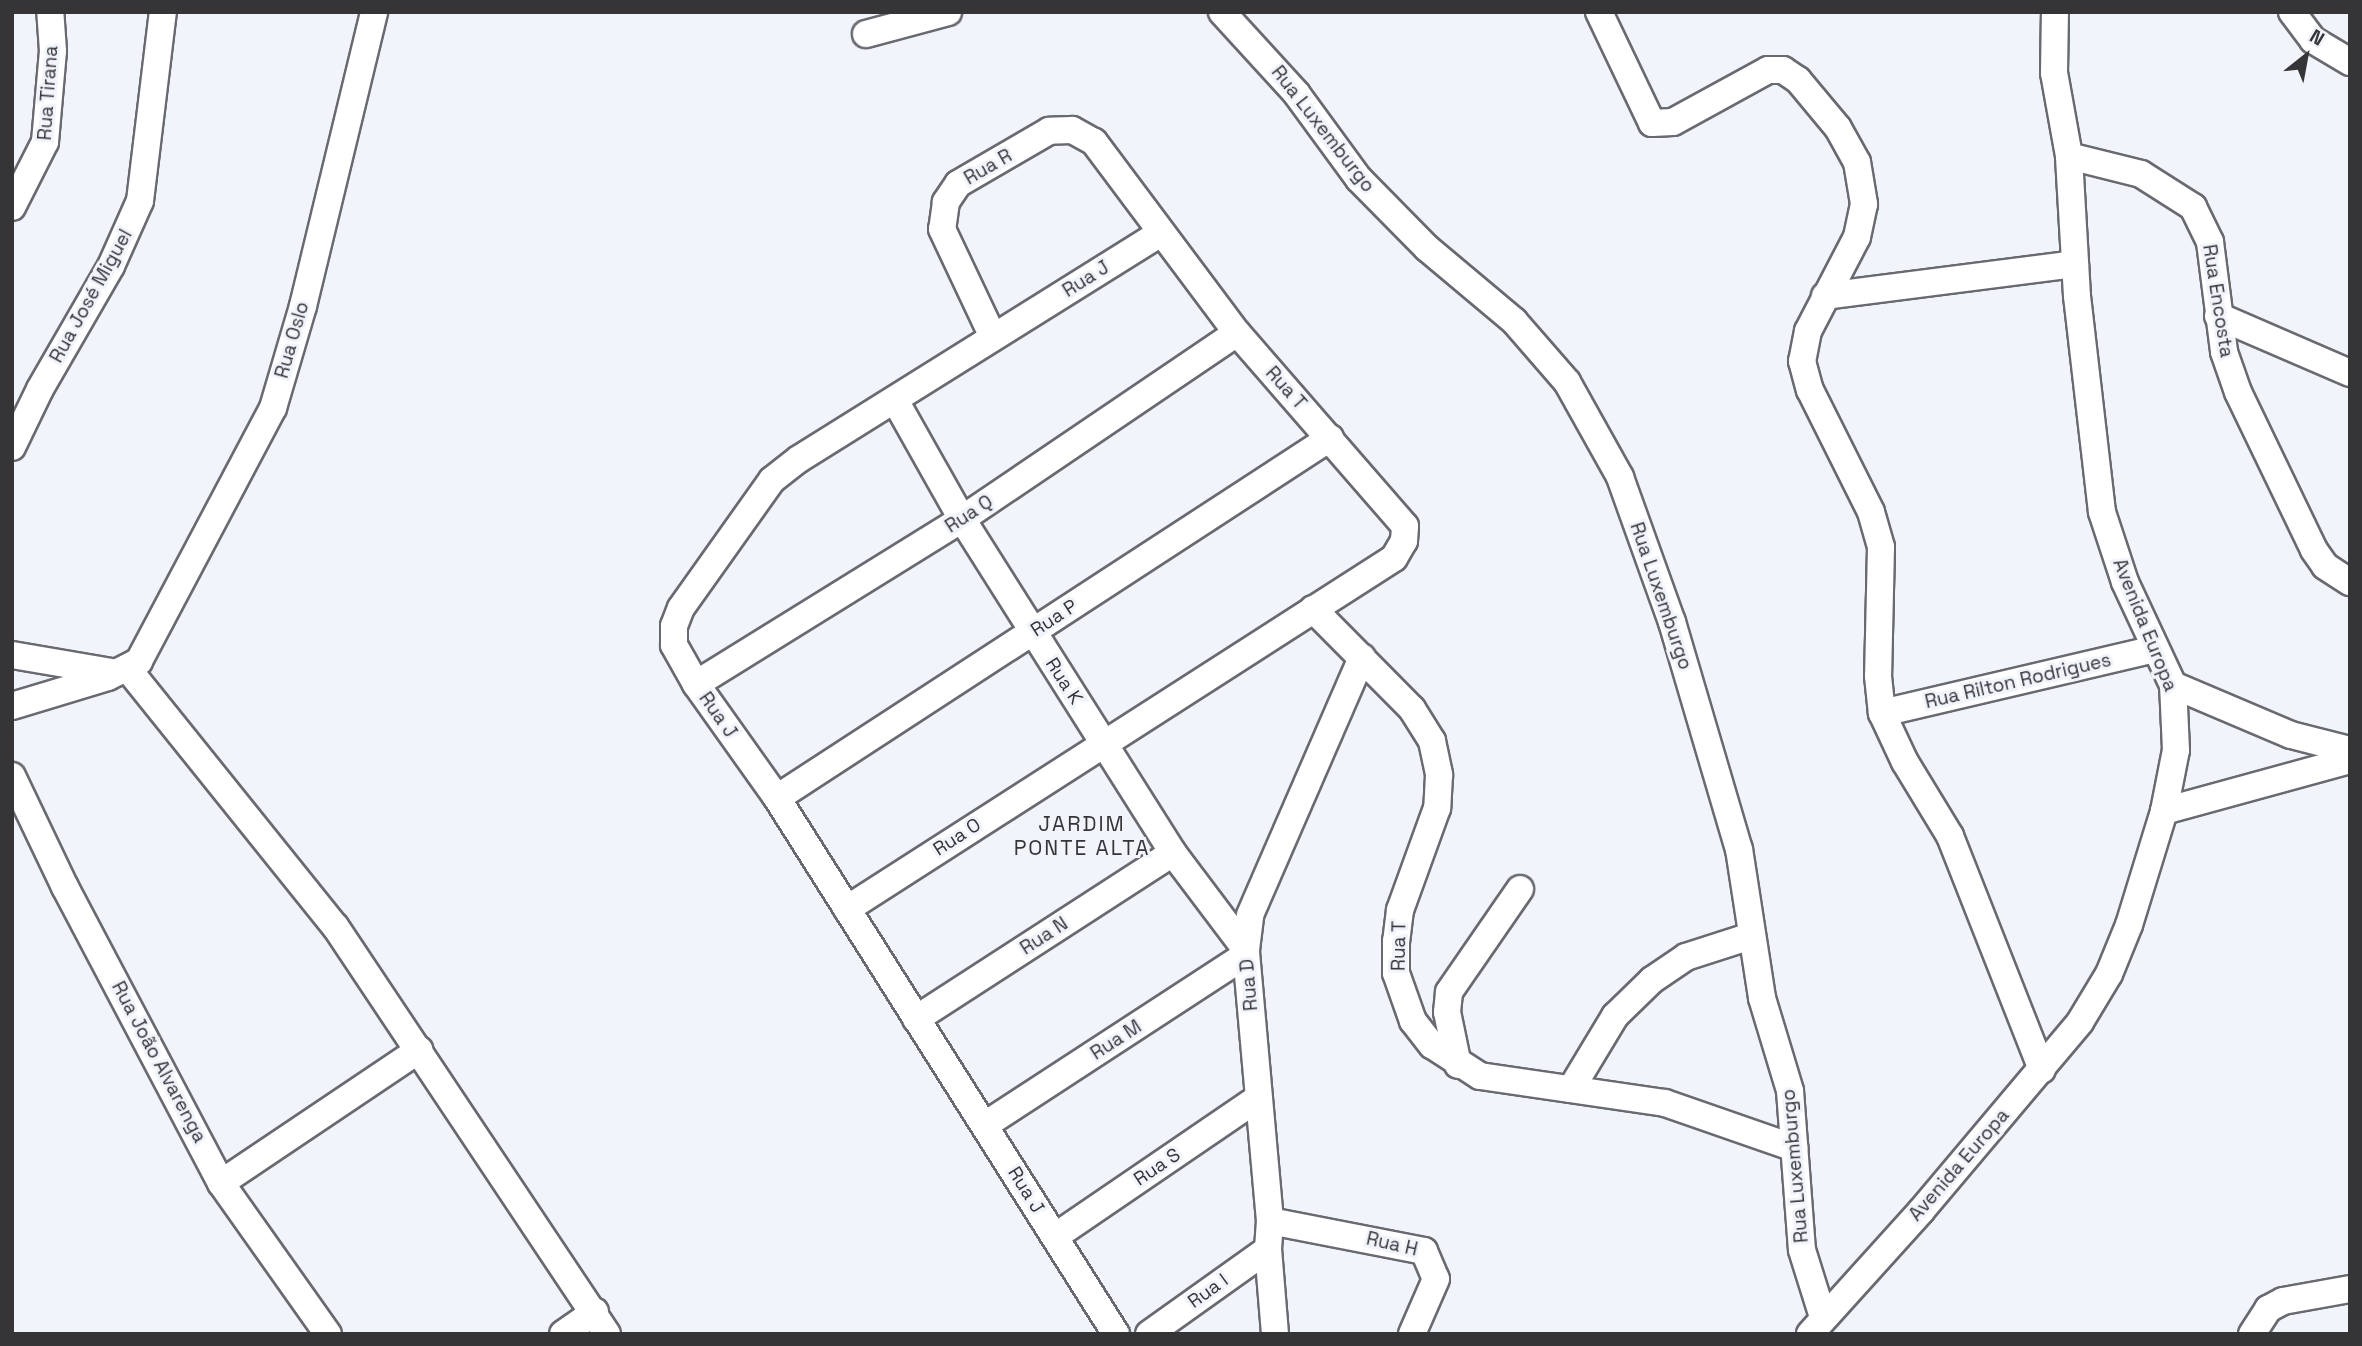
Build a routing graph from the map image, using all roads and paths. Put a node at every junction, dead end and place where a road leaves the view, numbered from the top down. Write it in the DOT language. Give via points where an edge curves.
graph roads {
  1 [pos="50,12"];
  2 [pos="163,12"];
  3 [pos="374,12"];
  4 [pos="948,12"];
  5 [pos="1222,12"];
  6 [pos="1599,12"];
  7 [pos="2055,12"];
  8 [pos="2292,12"];
  9 [pos="866,34"];
  10 [pos="2350,62"];
  11 [pos="1094,142"];
  12 [pos="2069,156"];
  13 [pos="12,207"];
  14 [pos="1159,234"];
  15 [pos="2075,264"];
  16 [pos="1825,296"];
  17 [pos="2218,316"];
  18 [pos="1237,333"];
  19 [pos="993,337"];
  20 [pos="2350,373"];
  21 [pos="896,402"];
  22 [pos="1330,438"];
  23 [pos="12,447"];
  24 [pos="962,519"];
  25 [pos="2350,582"];
  26 [pos="1313,609"];
  27 [pos="1032,632"];
  28 [pos="2154,649"];
  29 [pos="12,655"];
  30 [pos="1362,657"];
  31 [pos="124,671"];
  32 [pos="696,684"];
  33 [pos="2173,685"];
  34 [pos="12,706"];
  35 [pos="1882,713"];
  36 [pos="2291,735"];
  37 [pos="1103,742"];
  38 [pos="2350,750"];
  39 [pos="2350,760"];
  40 [pos="12,776"];
  41 [pos="2292,777"];
  42 [pos="777,798"];
  43 [pos="2164,811"];
  44 [pos="1173,853"];
  45 [pos="1520,889"];
  46 [pos="847,909"];
  47 [pos="1751,936"];
  48 [pos="1246,953"];
  49 [pos="916,1019"];
  50 [pos="419,1050"];
  51 [pos="1458,1065"];
  52 [pos="2042,1070"];
  53 [pos="1571,1088"];
  54 [pos="1258,1098"];
  55 [pos="985,1125"];
  56 [pos="1794,1147"];
  57 [pos="221,1182"];
  58 [pos="1270,1221"];
  59 [pos="1056,1236"];
  60 [pos="1268,1249"];
  61 [pos="2350,1289"];
  62 [pos="601,1323"];
  63 [pos="1817,1326"];
  64 [pos="328,1334"];
  65 [pos="563,1334"];
  66 [pos="1116,1334"];
  67 [pos="1149,1334"];
  68 [pos="1275,1334"];
  69 [pos="1412,1334"];
  70 [pos="2252,1334"];
  1 -- 13 [label="street, Rua Tirana" via="53,51 46,142"];
  2 -- 23 [label="street, Rua José Miguel" via="140,201 111,266"];
  3 -- 31 [label="street, Rua Oslo" via="303,306 272,408 149,645"];
  4 -- 9 [label="street"];
  5 -- 47 [label="street, Rua Luxemburgo" via="1296,93 1359,179 1427,248 1514,321 1567,382 1620,477 1672,622 1739,849"];
  6 -- 16 [label="street" via="1653,123 1673,122 1768,71 1783,70 1798,80 1838,128 1857,162 1864,204 1857,237"];
  7 -- 12 [label="street, Avenida Europa" via="2054,73"];
  8 -- 10 [label="street" via="2312,40"];
  11 -- 14 [label="street, Rua T"];
  11 -- 19 [label="street, Rua R" via="1072,131 1049,131 958,184 946,202 943,229"];
  12 -- 15 [label="street, Avenida Europa"];
  12 -- 17 [label="street, Rua Encosta" via="2141,174 2193,207 2210,242"];
  14 -- 18 [label="street, Rua T"];
  14 -- 19 [label="street, Rua J"];
  15 -- 16 [label="street"];
  15 -- 28 [label="street, Avenida Europa" via="2102,512"];
  16 -- 35 [label="street" via="1808,331 1802,361 1810,390 1871,512 1881,547 1878,676"];
  17 -- 20 [label="street"];
  17 -- 25 [label="street, Rua Encosta" via="2238,392 2298,522 2325,565"];
  18 -- 22 [label="street, Rua T"];
  18 -- 24 [label="street, Rua Q"];
  19 -- 21 [label="street, Rua J"];
  21 -- 24 [label="street, Rua K"];
  21 -- 32 [label="street, Rua J" via="799,459 772,480 749,509 674,626 674,645"];
  22 -- 26 [label="street, Rua T" via="1405,526 1404,541 1394,558"];
  22 -- 27 [label="street, Rua P"];
  24 -- 27 [label="street, Rua K"];
  24 -- 32 [label="street, Rua Q"];
  26 -- 30 [label="street, Rua T"];
  26 -- 37 [label="street, Rua T"];
  27 -- 37 [label="street, Rua K"];
  27 -- 42 [label="street, Rua P"];
  28 -- 33 [label="street, Avenida Europa"];
  28 -- 35 [label="street, Rua Rilton Rodrigues"];
  29 -- 31 [label="street"];
  30 -- 48 [label="street, Rua D" via="1250,915"];
  30 -- 51 [label="street, Rua T" via="1412,709 1432,741 1439,775 1437,808 1400,909 1396,974 1413,1021 1432,1045"];
  31 -- 34 [label="street"];
  31 -- 50 [label="street" via="285,858"];
  32 -- 42 [label="street, Rua J"];
  33 -- 36 [label="street"];
  33 -- 43 [label="street, Avenida Europa" via="2176,750"];
  35 -- 52 [label="street" via="1950,836"];
  36 -- 38 [label="street"];
  36 -- 41 [label="street" via="2298,760"];
  37 -- 44 [label="street, Rua K"];
  37 -- 46 [label="street, Rua O"];
  39 -- 41 [label="street"];
  40 -- 57 [label="street, Rua João Alvarenga" via="65,887"];
  41 -- 43 [label="street"];
  42 -- 46 [label="street, Rua J"];
  43 -- 52 [label="street, Avenida Europa" via="2109,974 2080,1022"];
  44 -- 48 [label="street, Rua K"];
  44 -- 49 [label="street, Rua N"];
  45 -- 51 [label="street" via="1449,992 1447,1012"];
  46 -- 49 [label="street, Rua J"];
  47 -- 53 [label="street" via="1686,957 1652,980 1615,1016"];
  47 -- 56 [label="street, Rua Luxemburgo" via="1767,1021 1790,1091"];
  48 -- 54 [label="street, Rua D"];
  48 -- 55 [label="street, Rua M"];
  49 -- 55 [label="street, Rua J"];
  50 -- 57 [label="street"];
  50 -- 62 [label="street"];
  51 -- 53 [label="street, Rua T" via="1503,1082"];
  52 -- 63 [label="street, Avenida Europa"];
  53 -- 56 [label="street, Rua T" via="1665,1103"];
  54 -- 58 [label="street, Rua D"];
  54 -- 59 [label="street, Rua S"];
  55 -- 59 [label="street, Rua J"];
  56 -- 63 [label="street, Rua Luxemburgo" via="1802,1250"];
  57 -- 64 [label="street, Rua João Alvarenga"];
  58 -- 60 [label="street, Rua D"];
  58 -- 69 [label="street, Rua H" via="1424,1251 1436,1279"];
  59 -- 66 [label="street, Rua J"];
  60 -- 67 [label="street, Rua I"];
  60 -- 68 [label="street, Rua D"];
  61 -- 70 [label="street" via="2283,1301 2269,1309"];
  62 -- 65 [label="street"];
}
